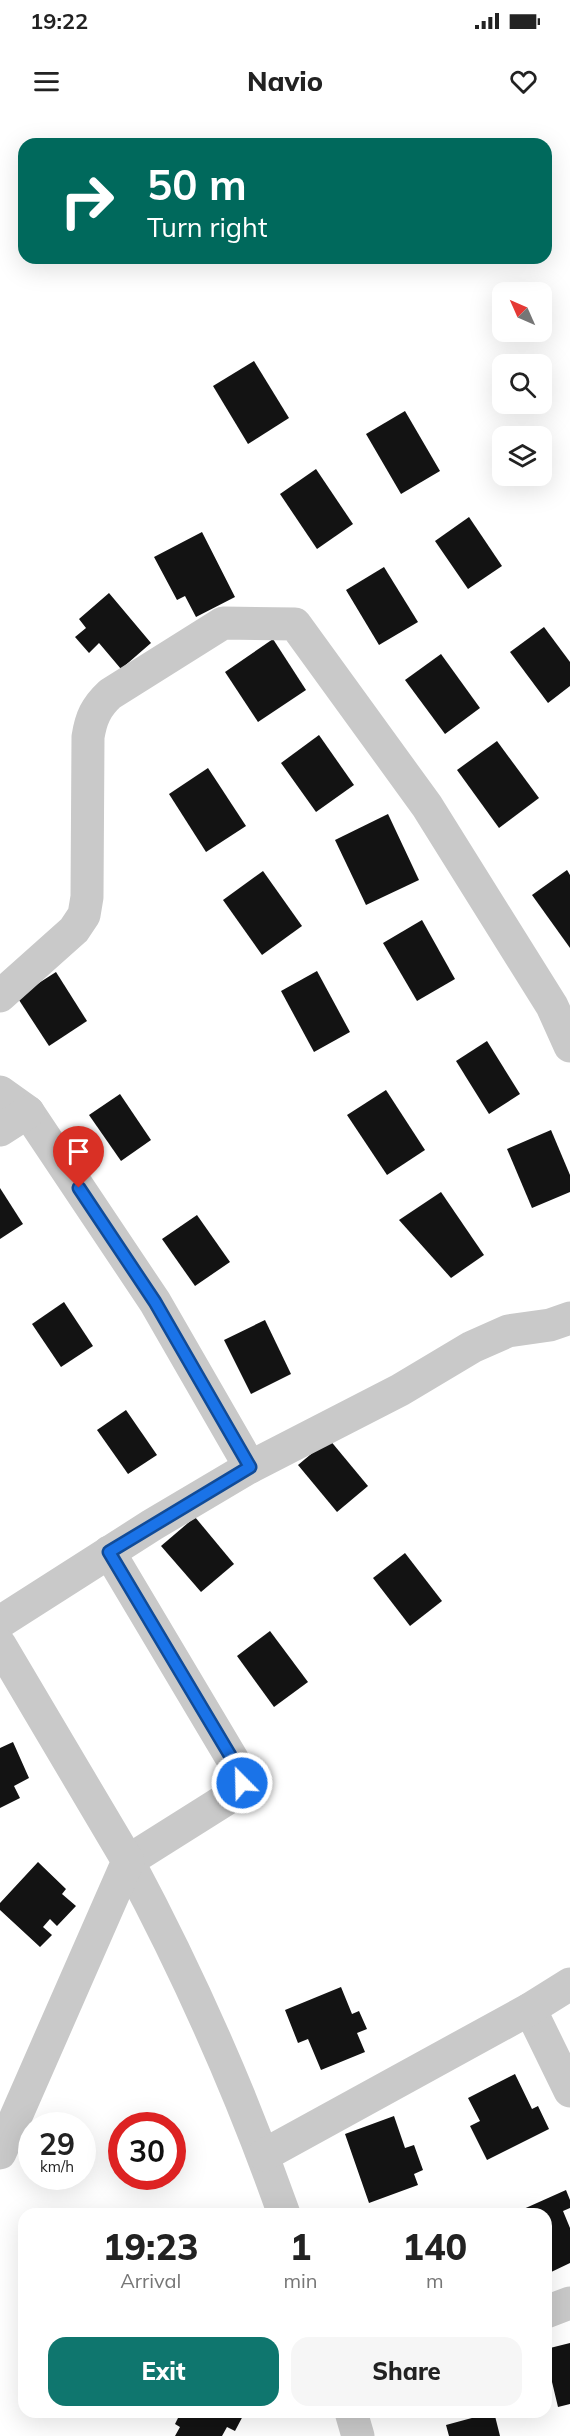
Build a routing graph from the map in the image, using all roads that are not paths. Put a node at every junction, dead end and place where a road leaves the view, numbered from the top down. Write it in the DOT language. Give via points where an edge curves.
graph roads {
  1 [pos="0,996"];
  2 [pos="570,1046"];
  3 [pos="0,1092"];
  4 [pos="28,1112"];
  5 [pos="0,1130"];
  6 [pos="570,1318"];
  7 [pos="250,1467"];
  8 [pos="109,1552"];
  9 [pos="0,1622"];
  10 [pos="0,1645"];
  11 [pos="128,1861"];
  12 [pos="570,1984"];
  13 [pos="530,2009"];
  14 [pos="570,2091"];
  15 [pos="0,2153"];
  16 [pos="264,2155"];
  17 [pos="282,2208"];
  18 [pos="570,2303"];
  19 [pos="552,2310"];
  20 [pos="353,2418"];
  21 [pos="358,2436"];
  1 -- 2 [label="street" via="74,930 84,915 88,737 97,707 110,694 223,623 295,624 427,806 552,1006"];
  3 -- 4 [label="street"];
  4 -- 5 [label="street"];
  4 -- 7 [label="street" via="155,1302"];
  6 -- 7 [label="street" via="508,1331 472,1347 400,1390"];
  7 -- 8 [label="street"];
  8 -- 9 [label="street"];
  8 -- 11 [label="street" via="240,1772 242,1783 222,1803"];
  10 -- 11 [label="street"];
  11 -- 15 [label="street"];
  11 -- 16 [label="street" via="187,1976"];
  12 -- 13 [label="street"];
  13 -- 14 [label="street"];
  13 -- 16 [label="street"];
  16 -- 17 [label="street"];
  18 -- 19 [label="street"];
  20 -- 21 [label="street"];
}
